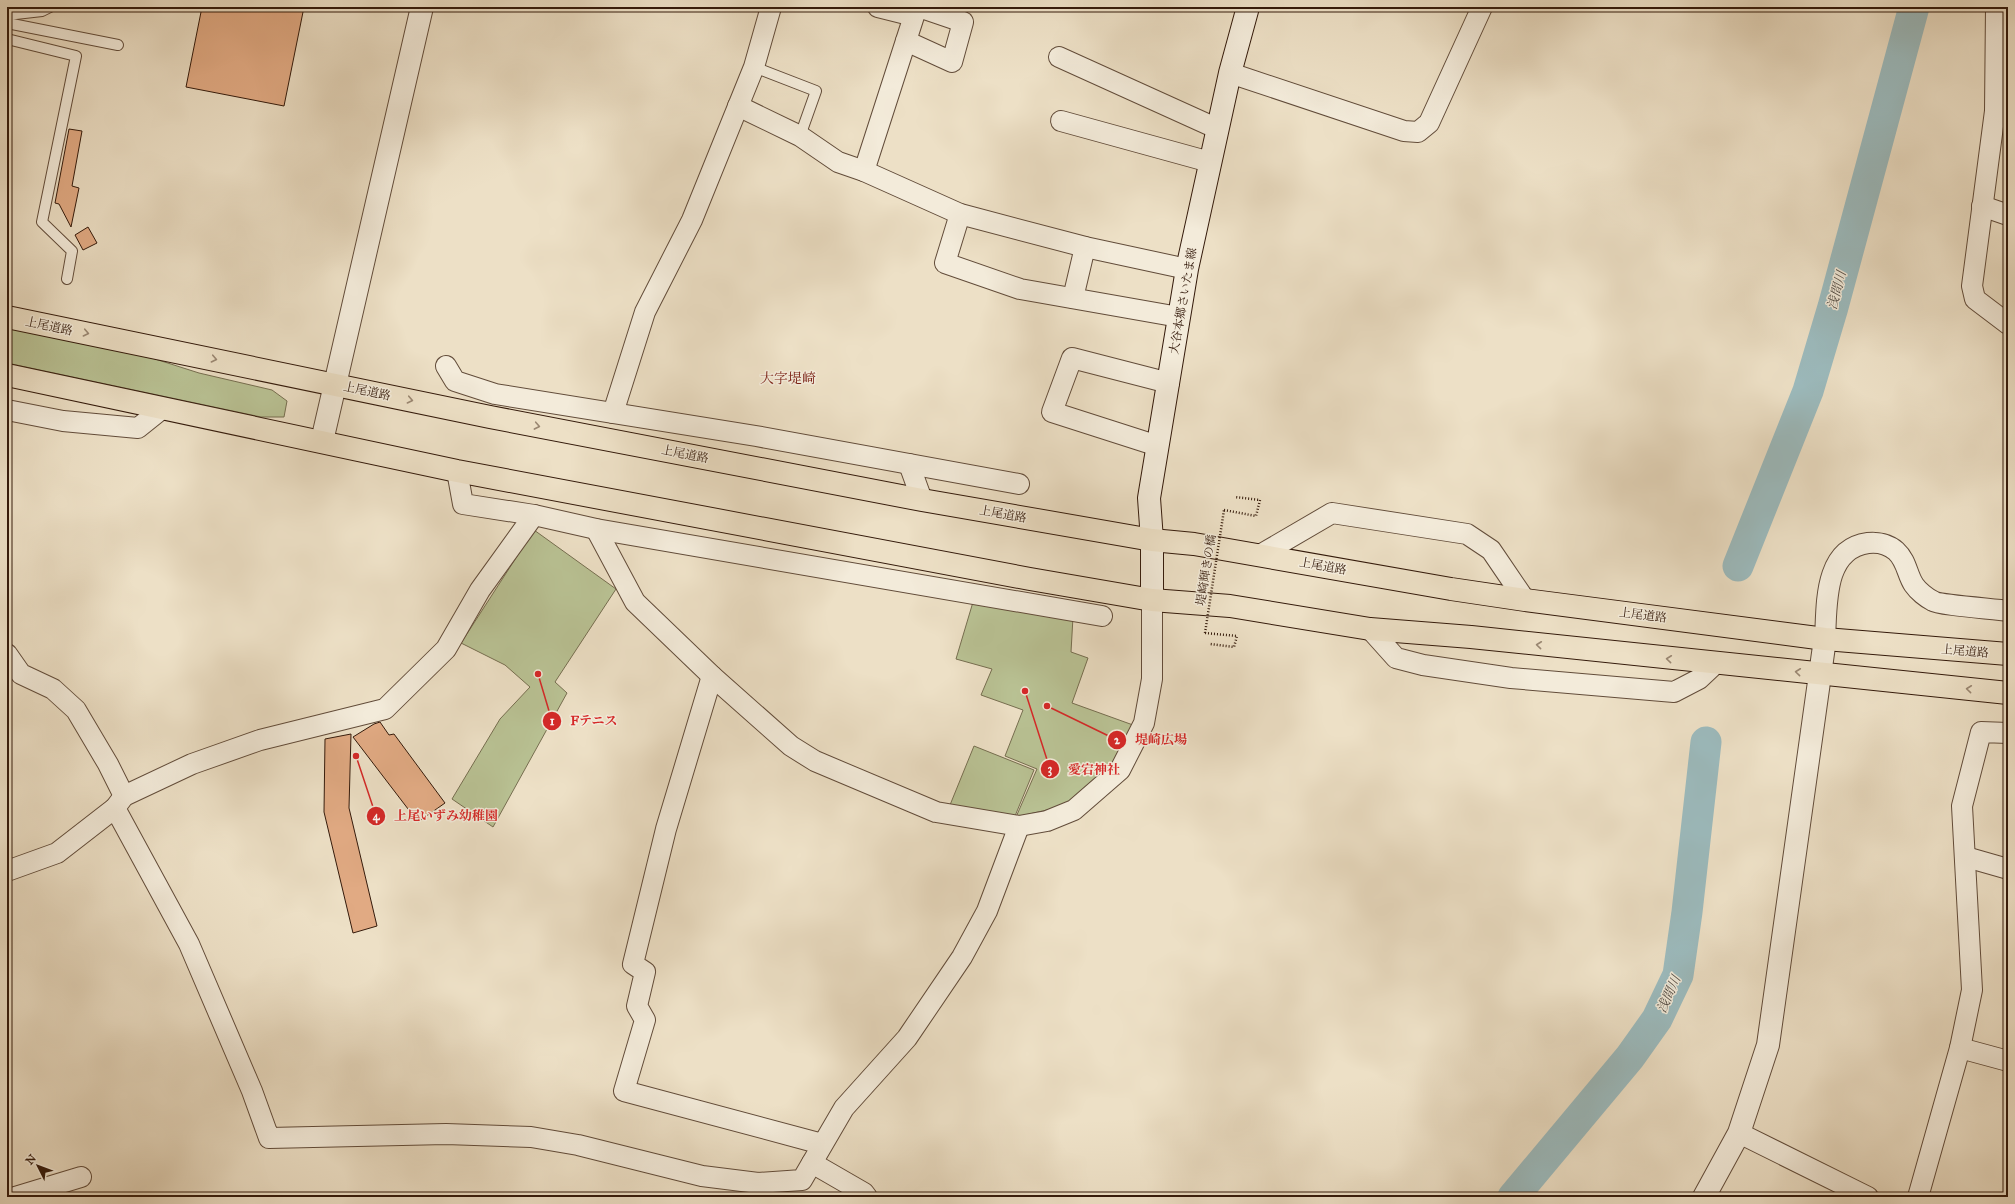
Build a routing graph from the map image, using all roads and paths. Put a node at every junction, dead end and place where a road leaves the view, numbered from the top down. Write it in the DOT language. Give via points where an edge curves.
graph roads {
  1 [pos="50,7"];
  2 [pos="422,7"];
  3 [pos="771,7"];
  4 [pos="878,7"];
  5 [pos="1248,7"];
  6 [pos="1482,7"];
  7 [pos="1996,7"];
  8 [pos="916,10"];
  9 [pos="7,15"];
  10 [pos="7,21"];
  11 [pos="7,39"];
  12 [pos="906,41"];
  13 [pos="118,45"];
  14 [pos="1059,57"];
  15 [pos="754,67"];
  16 [pos="1230,74"];
  17 [pos="738,106"];
  18 [pos="2002,113"];
  19 [pos="1061,121"];
  20 [pos="1218,129"];
  21 [pos="800,136"];
  22 [pos="1210,162"];
  23 [pos="864,171"];
  24 [pos="1982,206"];
  25 [pos="960,214"];
  26 [pos="2008,215"];
  27 [pos="1085,247"];
  28 [pos="1187,269"];
  29 [pos="67,279"];
  30 [pos="1073,298"];
  31 [pos="1179,316"];
  32 [pos="7,317"];
  33 [pos="2008,324"];
  34 [pos="446,366"];
  35 [pos="7,375"];
  36 [pos="1169,383"];
  37 [pos="335,384"];
  38 [pos="495,394"];
  39 [pos="163,408"];
  40 [pos="7,410"];
  41 [pos="613,413"];
  42 [pos="490,417"];
  43 [pos="322,441"];
  44 [pos="1158,446"];
  45 [pos="910,464"];
  46 [pos="457,471"];
  47 [pos="1019,484"];
  48 [pos="1234,497"];
  49 [pos="922,500"];
  50 [pos="534,516"];
  51 [pos="596,529"];
  52 [pos="1152,540"];
  53 [pos="1260,555"];
  54 [pos="1030,580"];
  55 [pos="1152,600"];
  56 [pos="1525,600"];
  57 [pos="1018,602"];
  58 [pos="2008,611"];
  59 [pos="1102,616"];
  60 [pos="1370,630"];
  61 [pos="1825,639"];
  62 [pos="1210,644"];
  63 [pos="7,654"];
  64 [pos="2008,654"];
  65 [pos="1715,664"];
  66 [pos="1821,674"];
  67 [pos="712,676"];
  68 [pos="2008,693"];
  69 [pos="2008,733"];
  70 [pos="120,802"];
  71 [pos="1019,826"];
  72 [pos="1966,857"];
  73 [pos="2008,869"];
  74 [pos="7,872"];
  75 [pos="1960,1048"];
  76 [pos="2008,1061"];
  77 [pos="1739,1133"];
  78 [pos="822,1144"];
  79 [pos="812,1163"];
  80 [pos="81,1177"];
  81 [pos="15,1197"];
  82 [pos="867,1197"];
  83 [pos="1704,1197"];
  84 [pos="1868,1197"];
  85 [pos="1918,1197"];
  1 -- 9 [label="lane" via="42,11"];
  2 -- 37 [label="street"];
  3 -- 15 [label="street"];
  4 -- 8 [label="street"];
  5 -- 16 [label="street, 大谷本郷さいたま線"];
  6 -- 16 [label="street" via="1429,123 1418,132 1404,131"];
  7 -- 18 [label="street"];
  8 -- 12 [label="street"];
  8 -- 12 [label="street" via="963,22 952,62"];
  10 -- 13 [label="lane" via="7,24"];
  11 -- 29 [label="lane" via="76,56 42,222 72,251"];
  12 -- 23 [label="street"];
  14 -- 20 [label="street"];
  15 -- 17 [label="street"];
  15 -- 21 [label="lane" via="816,91"];
  16 -- 20 [label="street, 大谷本郷さいたま線"];
  17 -- 21 [label="street"];
  17 -- 41 [label="street" via="692,220 645,312"];
  18 -- 24 [label="street"];
  19 -- 22 [label="street"];
  20 -- 22 [label="street, 大谷本郷さいたま線"];
  21 -- 23 [label="street" via="838,162"];
  22 -- 28 [label="street, 大谷本郷さいたま線"];
  23 -- 25 [label="street"];
  24 -- 26 [label="street"];
  24 -- 33 [label="street" via="1972,286 1975,299"];
  25 -- 27 [label="street"];
  25 -- 30 [label="street" via="946,263 1020,288"];
  27 -- 28 [label="street"];
  27 -- 30 [label="street"];
  28 -- 31 [label="street, 大谷本郷さいたま線"];
  30 -- 31 [label="street"];
  31 -- 36 [label="street, 大谷本郷さいたま線"];
  32 -- 37 [label="highway, 上尾道路, one-way"];
  34 -- 38 [label="street" via="455,381"];
  35 -- 39 [label="highway"];
  36 -- 44 [label="street, 大谷本郷さいたま線"];
  36 -- 44 [label="street" via="1072,358 1052,412"];
  37 -- 42 [label="highway, 上尾道路, one-way"];
  37 -- 43 [label="street"];
  38 -- 41 [label="street"];
  38 -- 42 [label="street"];
  39 -- 40 [label="street" via="138,428 62,421"];
  39 -- 43 [label="highway"];
  41 -- 45 [label="street"];
  42 -- 49 [label="highway, 上尾道路, one-way"];
  43 -- 46 [label="highway"];
  44 -- 52 [label="street, 大谷本郷さいたま線" via="1149,498"];
  45 -- 47 [label="street"];
  45 -- 49 [label="street"];
  46 -- 50 [label="street" via="463,504"];
  46 -- 54 [label="highway"];
  48 -- 62 [label="path, 堤崎輝きの橋, bridge" via="1260,500 1256,516 1224,510 1205,633 1237,636 1234,647"];
  49 -- 52 [label="highway, 上尾道路"];
  50 -- 51 [label="street"];
  50 -- 70 [label="street" via="480,590 446,649 385,709 260,740 192,764"];
  51 -- 57 [label="street"];
  51 -- 67 [label="street" via="635,602"];
  52 -- 53 [label="highway, 上尾道路"];
  52 -- 55 [label="street, 大谷本郷さいたま線"];
  53 -- 56 [label="highway, 上尾道路"];
  53 -- 56 [label="street" via="1332,513 1467,534 1491,550"];
  54 -- 55 [label="highway"];
  54 -- 57 [label="street"];
  55 -- 60 [label="highway" via="1230,606"];
  55 -- 71 [label="street" via="1152,679 1144,723 1120,770 1074,810 1047,821"];
  56 -- 61 [label="highway, 上尾道路"];
  57 -- 59 [label="street"];
  58 -- 61 [label="street" via="1934,602 1914,585 1907,565 1895,550 1879,542 1859,544 1843,555 1833,570 1827,595"];
  65 -- 60 [label="highway, one-way" via="1471,637"];
  60 -- 65 [label="street" via="1396,658 1423,665 1511,678 1674,692 1699,680"];
  61 -- 64 [label="highway, 上尾道路"];
  61 -- 66 [label="street"];
  63 -- 70 [label="street" via="21,674 53,690 76,710 108,764"];
  66 -- 65 [label="highway, one-way"];
  68 -- 66 [label="highway, one-way"];
  66 -- 77 [label="street" via="1768,1046"];
  67 -- 71 [label="street" via="792,746 815,761 936,812"];
  67 -- 78 [label="street" via="666,829 633,964 645,972 637,1006 644,1020 624,1091"];
  69 -- 72 [label="street" via="1982,732 1962,806"];
  70 -- 74 [label="street" via="57,853"];
  70 -- 79 [label="street" via="189,944 252,1091 269,1138 446,1134 531,1137 578,1145 702,1176 758,1183 802,1180"];
  71 -- 78 [label="street" via="987,911 962,958 906,1038 844,1108"];
  72 -- 73 [label="street"];
  72 -- 75 [label="street" via="1972,990"];
  75 -- 76 [label="street"];
  75 -- 85 [label="street"];
  77 -- 83 [label="street"];
  77 -- 84 [label="street"];
  78 -- 79 [label="street"];
  79 -- 82 [label="street"];
  80 -- 81 [label="street"];
}
